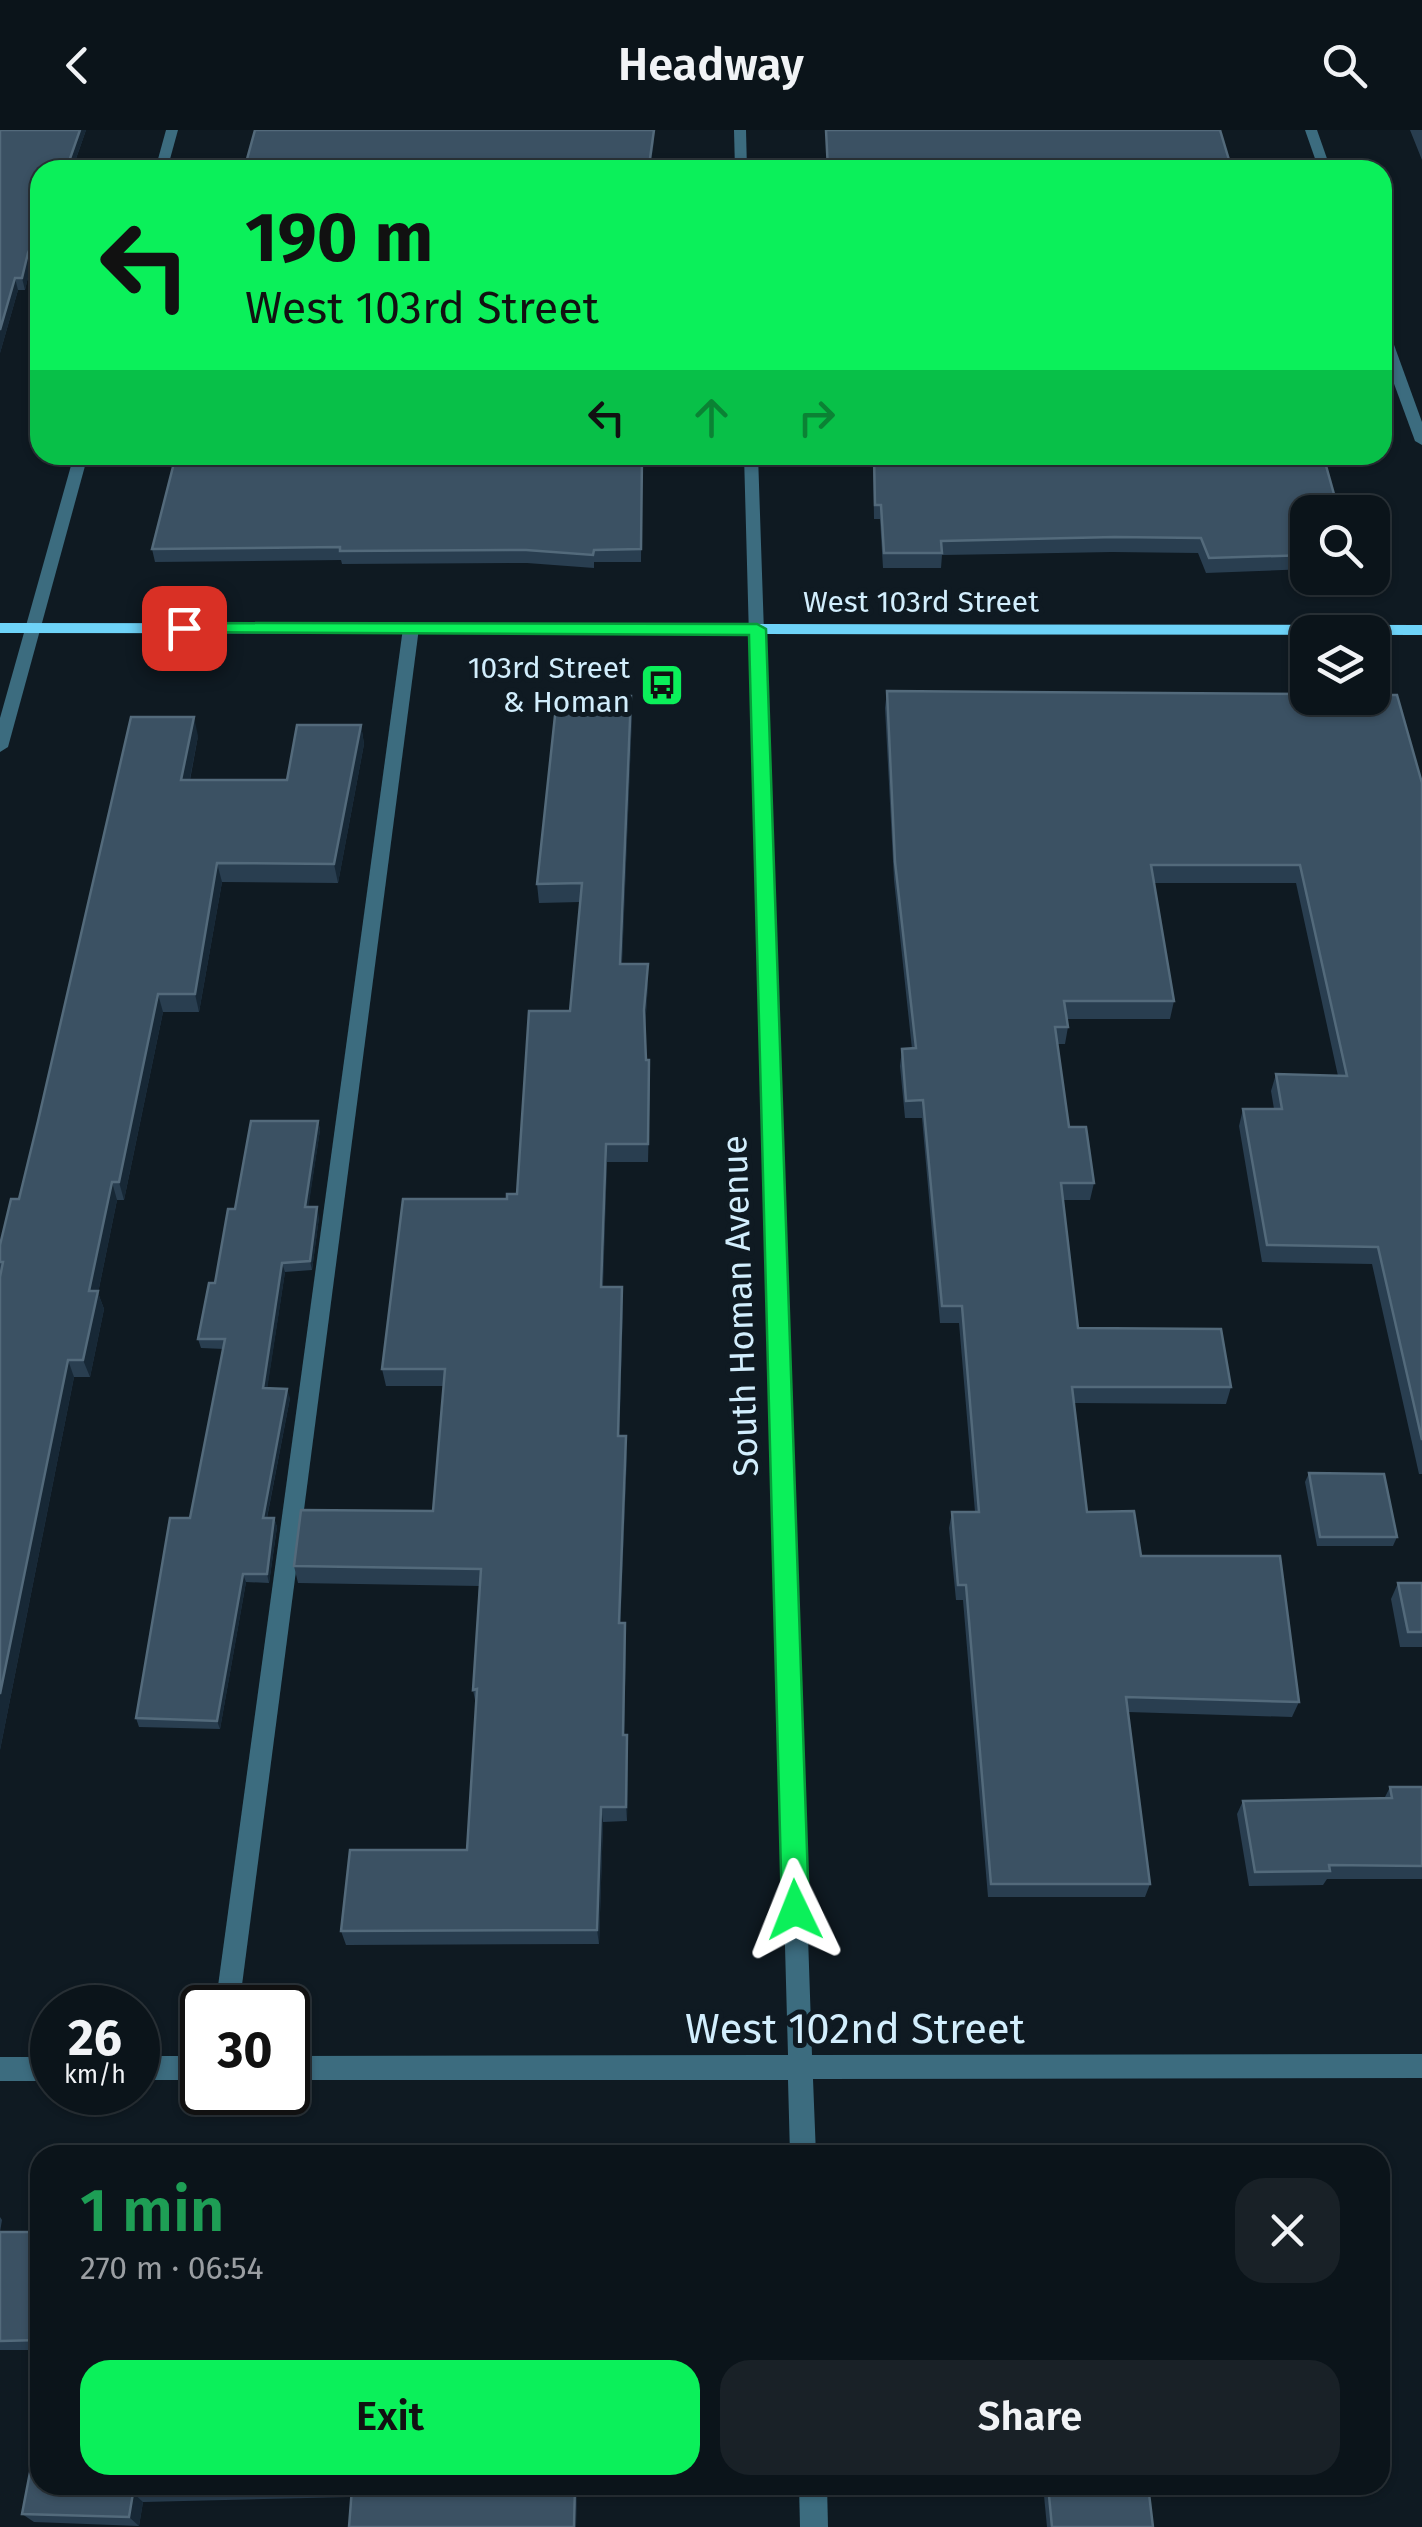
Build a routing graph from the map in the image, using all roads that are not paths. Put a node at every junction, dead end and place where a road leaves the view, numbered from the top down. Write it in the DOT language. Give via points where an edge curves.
graph roads {
  1 [pos="172,130"];
  2 [pos="740,130"];
  3 [pos="1311,130"];
  4 [pos="163,160"];
  5 [pos="741,160"];
  6 [pos="1322,160"];
  7 [pos="1392,359"];
  8 [pos="1422,442"];
  9 [pos="78,465"];
  10 [pos="751,465"];
  11 [pos="0,628"];
  12 [pos="32,628"];
  13 [pos="411,628"];
  14 [pos="757,629"];
  15 [pos="1422,630"];
  16 [pos="0,746"];
  17 [pos="230,1985"];
  18 [pos="1422,2066"];
  19 [pos="30,2068"];
  20 [pos="310,2068"];
  21 [pos="800,2068"];
  22 [pos="0,2069"];
  23 [pos="802,2145"];
  24 [pos="813,2495"];
  25 [pos="814,2527"];
  1 -- 4 [label="street"];
  2 -- 5 [label="street"];
  3 -- 6 [label="street"];
  7 -- 8 [label="street"];
  9 -- 12 [label="street"];
  10 -- 14 [label="street, South Homan Avenue"];
  11 -- 12 [label="main road, West 103rd Street"];
  12 -- 13 [label="main road, West 103rd Street"];
  12 -- 16 [label="street"];
  13 -- 14 [label="main road, West 103rd Street"];
  13 -- 17 [label="street"];
  14 -- 15 [label="main road, West 103rd Street"];
  14 -- 21 [label="street, South Homan Avenue"];
  18 -- 21 [label="street, West 102nd Street"];
  19 -- 22 [label="street"];
  20 -- 21 [label="street, West 102nd Street"];
  21 -- 23 [label="street, South Homan Avenue"];
  24 -- 25 [label="street"];
}
